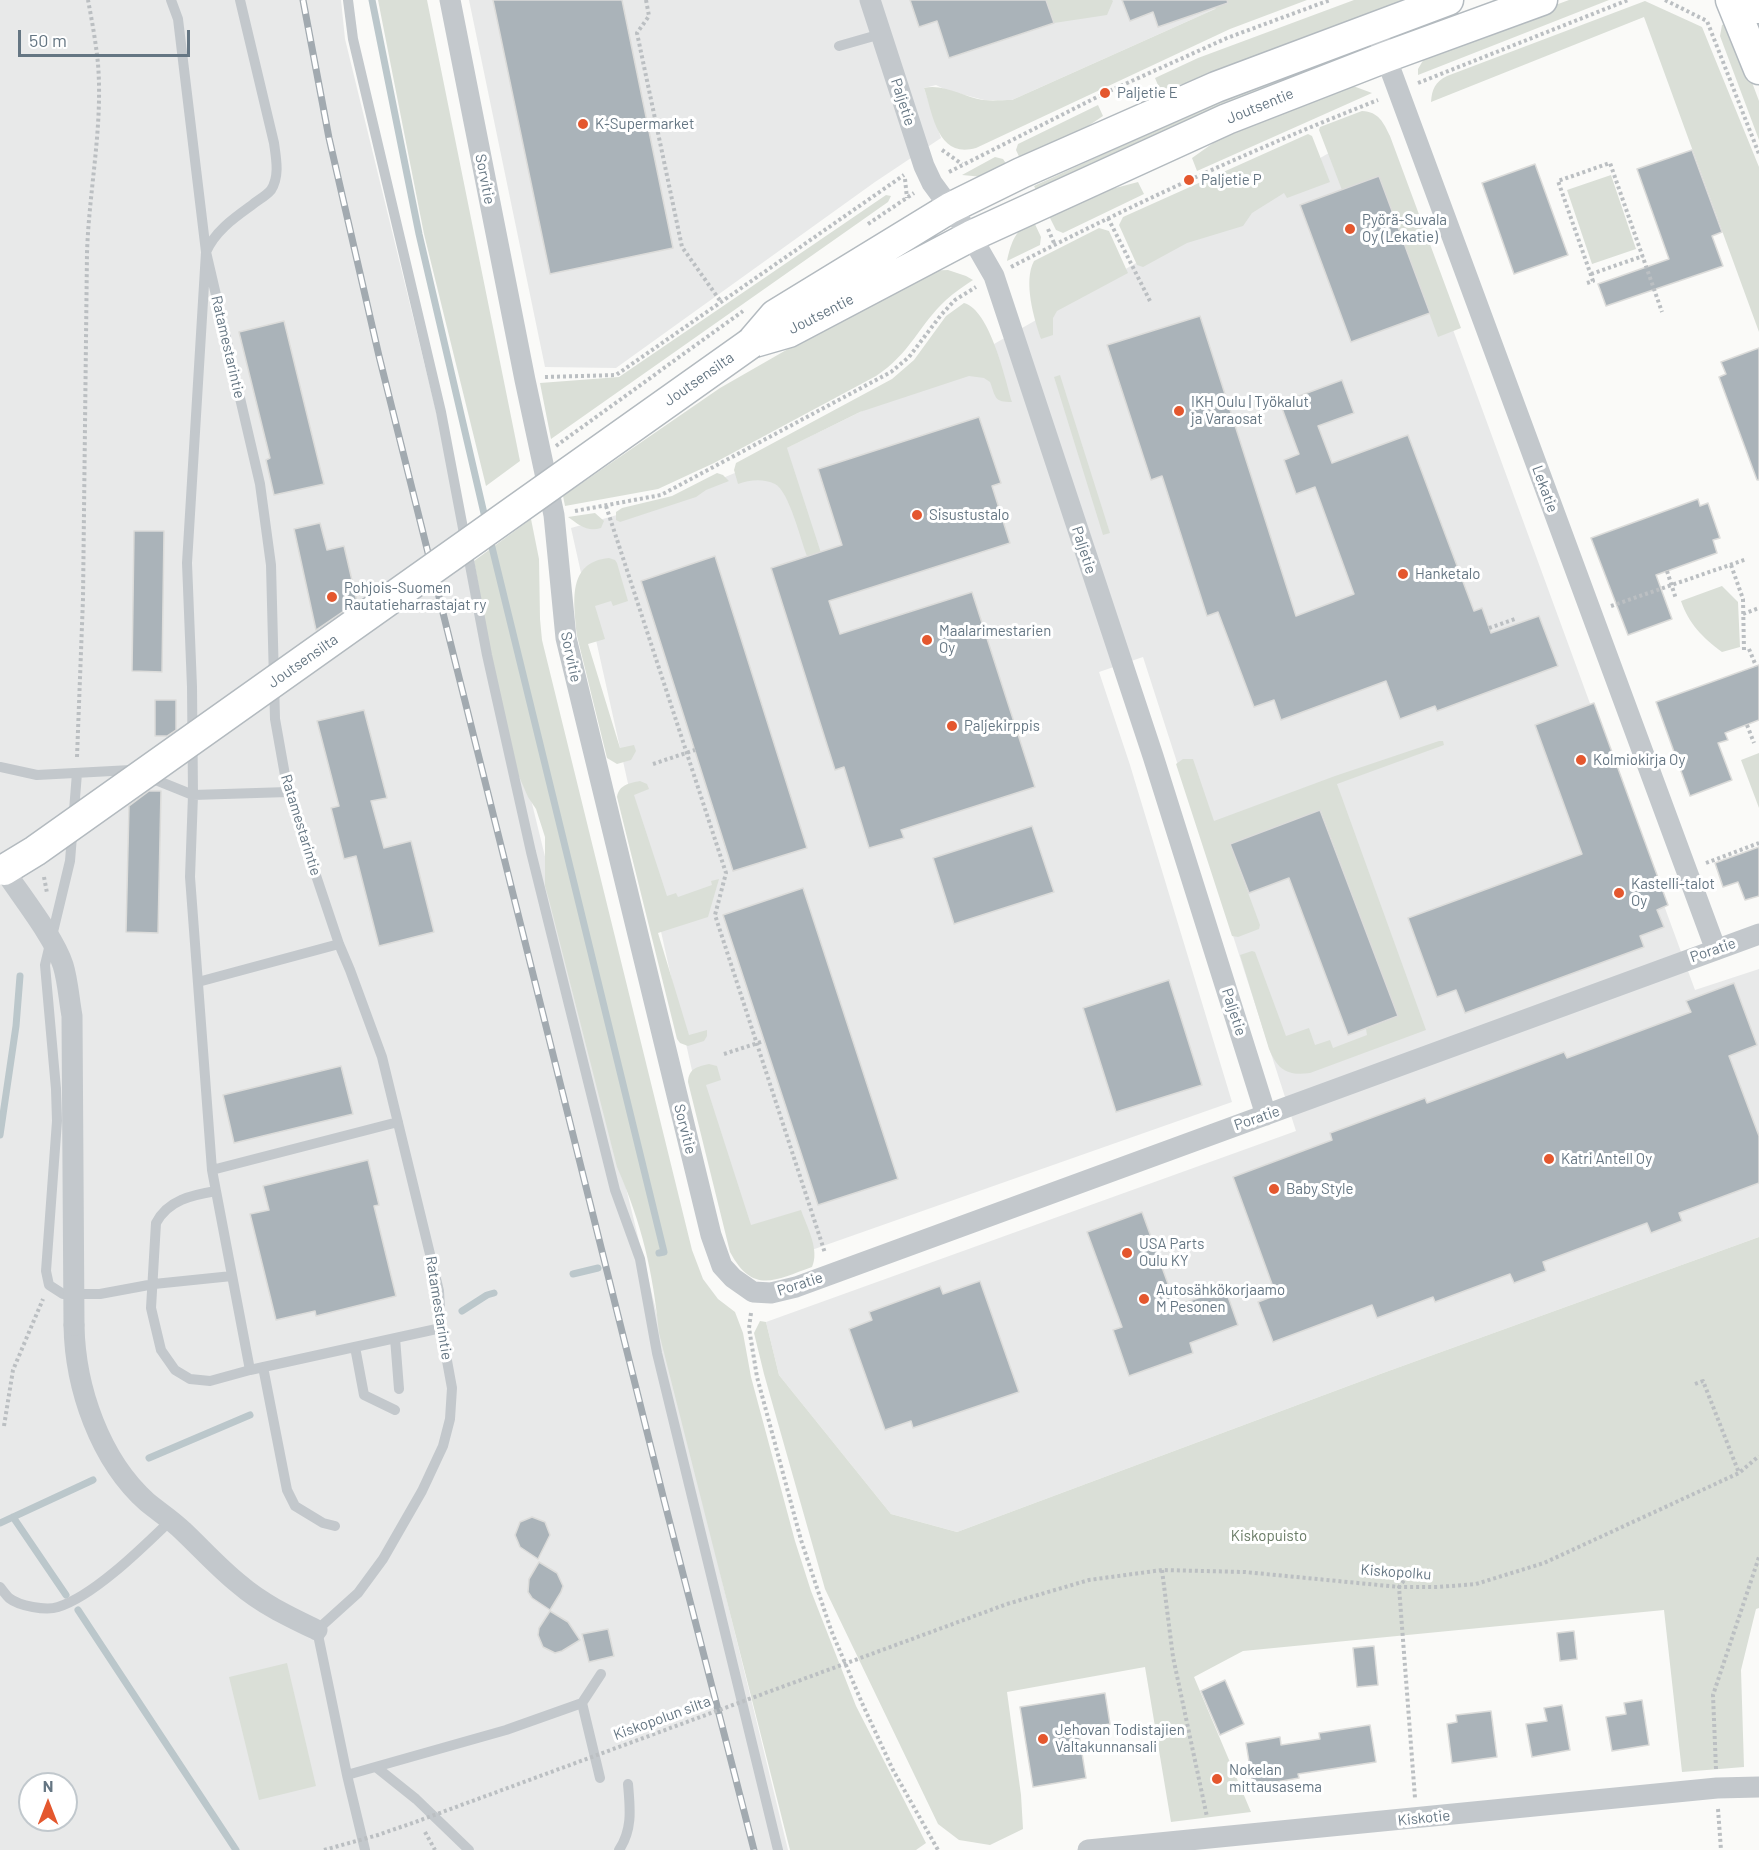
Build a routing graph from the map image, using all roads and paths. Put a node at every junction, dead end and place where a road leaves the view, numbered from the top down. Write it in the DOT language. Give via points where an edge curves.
graph roads {
  1 [pos="88,0"];
  2 [pos="171,0"];
  3 [pos="240,0"];
  4 [pos="348,0"];
  5 [pos="450,0"];
  6 [pos="646,0"];
  7 [pos="870,0"];
  8 [pos="1330,0"];
  9 [pos="1448,0"];
  10 [pos="1542,0"];
  11 [pos="1628,0"];
  12 [pos="1665,0"];
  13 [pos="1731,0"];
  14 [pos="1756,0"];
  15 [pos="1759,8"];
  16 [pos="1375,28"];
  17 [pos="881,34"];
  18 [pos="839,46"];
  19 [pos="1386,57"];
  20 [pos="1759,69"];
  21 [pos="1399,91"];
  22 [pos="1759,154"];
  23 [pos="952,171"];
  24 [pos="907,198"];
  25 [pos="950,208"];
  26 [pos="1108,218"];
  27 [pos="971,236"];
  28 [pos="206,252"];
  29 [pos="1643,256"];
  30 [pos="1008,269"];
  31 [pos="1590,274"];
  32 [pos="1587,283"];
  33 [pos="978,286"];
  34 [pos="721,302"];
  35 [pos="1151,303"];
  36 [pos="1662,312"];
  37 [pos="751,343"];
  38 [pos="525,380"];
  39 [pos="606,506"];
  40 [pos="554,514"];
  41 [pos="1747,559"];
  42 [pos="1731,565"];
  43 [pos="1667,571"];
  44 [pos="1672,585"];
  45 [pos="1676,599"];
  46 [pos="1759,608"];
  47 [pos="1590,614"];
  48 [pos="1743,614"];
  49 [pos="1515,619"];
  50 [pos="1489,628"];
  51 [pos="1756,666"];
  52 [pos="1747,724"];
  53 [pos="1754,743"];
  54 [pos="695,750"];
  55 [pos="687,753"];
  56 [pos="653,764"];
  57 [pos="0,767"];
  58 [pos="77,773"];
  59 [pos="288,792"];
  60 [pos="193,795"];
  61 [pos="1759,843"];
  62 [pos="1702,864"];
  63 [pos="2,871"];
  64 [pos="1759,934"];
  65 [pos="339,944"];
  66 [pos="1716,950"];
  67 [pos="198,982"];
  68 [pos="764,1041"];
  69 [pos="757,1043"];
  70 [pos="724,1054"];
  71 [pos="1266,1115"];
  72 [pos="398,1122"];
  73 [pos="212,1170"];
  74 [pos="216,1191"];
  75 [pos="832,1274"];
  76 [pos="232,1276"];
  77 [pos="154,1284"];
  78 [pos="49,1285"];
  79 [pos="753,1292"];
  80 [pos="441,1328"];
  81 [pos="395,1338"];
  82 [pos="355,1347"];
  83 [pos="263,1367"];
  84 [pos="250,1370"];
  85 [pos="1695,1384"];
  86 [pos="399,1389"];
  87 [pos="395,1410"];
  88 [pos="4,1426"];
  89 [pos="1759,1456"];
  90 [pos="1739,1473"];
  91 [pos="171,1520"];
  92 [pos="335,1526"];
  93 [pos="1759,1557"];
  94 [pos="1162,1570"];
  95 [pos="1411,1571"];
  96 [pos="0,1587"];
  97 [pos="1399,1587"];
  98 [pos="1007,1604"];
  99 [pos="317,1630"];
  100 [pos="601,1674"];
  101 [pos="582,1704"];
  102 [pos="376,1767"];
  103 [pos="347,1775"];
  104 [pos="1716,1775"];
  105 [pos="600,1778"];
  106 [pos="628,1784"];
  107 [pos="1759,1787"];
  108 [pos="1718,1802"];
  109 [pos="1415,1805"];
  110 [pos="1210,1844"];
  111 [pos="324,1850"];
  112 [pos="365,1850"];
  113 [pos="469,1850"];
  114 [pos="619,1850"];
  115 [pos="778,1850"];
  116 [pos="938,1850"];
  117 [pos="1088,1850"];
  118 [pos="1721,1850"];
  1 -- 58 [label="path" via="98,64 99,105 87,242"];
  2 -- 28 [label="lane" via="178,19"];
  3 -- 28 [label="lane" via="272,134 277,162 275,179 265,195 216,234"];
  4 -- 115 [label="lane" via="353,39 441,412 487,655 531,852 615,1190 640,1259 657,1353"];
  5 -- 38 [label="street, Sorvitie"];
  6 -- 34 [label="path" via="649,16 637,33 682,247"];
  7 -- 17 [label="street, Paljetie"];
  8 -- 23 [label="path" via="1227,38 1105,93"];
  9 -- 16 [label="main road, Joutsentie"];
  10 -- 19 [label="main road, Joutsentie"];
  11 -- 21 [label="path"];
  12 -- 22 [label="path" via="1707,21"];
  13 -- 20 [label="main road"];
  14 -- 15 [label="main road"];
  16 -- 19 [label="street, Lekatie"];
  16 -- 25 [label="main road, Joutsentie" via="1216,87"];
  17 -- 18 [label="lane"];
  17 -- 25 [label="street, Paljetie" via="924,166"];
  19 -- 21 [label="street, Lekatie"];
  19 -- 27 [label="main road, Joutsentie" via="1227,120"];
  21 -- 26 [label="path" via="1276,141"];
  21 -- 47 [label="street, Lekatie"];
  24 -- 34 [label="path" via="904,175"];
  25 -- 27 [label="street, Paljetie"];
  25 -- 37 [label="main road, Joutsentie" via="774,315"];
  26 -- 30 [label="path"];
  26 -- 35 [label="path"];
  27 -- 37 [label="main road, Joutsentie" via="789,332"];
  27 -- 71 [label="street, Paljetie" via="1001,296 1153,756"];
  28 -- 59 [label="lane, Ratamestarintie" via="260,484 271,565 275,719"];
  28 -- 60 [label="lane" via="187,563"];
  29 -- 31 [label="path"];
  29 -- 31 [label="path" via="1610,163 1600,166 1558,181"];
  29 -- 36 [label="path"];
  31 -- 32 [label="path" via="1593,281"];
  33 -- 39 [label="path" via="955,300 909,357 891,372 661,495"];
  34 -- 38 [label="path" via="616,375"];
  37 -- 63 [label="main road, Joutsensilta, bridge"];
  38 -- 40 [label="street, Sorvitie"];
  39 -- 40 [label="path"];
  39 -- 55 [label="path"];
  40 -- 79 [label="street, Sorvitie" via="566,638 711,1235 722,1266"];
  41 -- 42 [label="path"];
  42 -- 44 [label="path"];
  42 -- 48 [label="path" via="1743,599"];
  43 -- 44 [label="path"];
  44 -- 45 [label="path"];
  44 -- 47 [label="path"];
  46 -- 48 [label="path"];
  47 -- 66 [label="street, Lekatie"];
  48 -- 51 [label="path" via="1746,650"];
  49 -- 50 [label="path"];
  52 -- 53 [label="path"];
  54 -- 55 [label="path"];
  55 -- 56 [label="path"];
  55 -- 69 [label="path" via="726,873 715,915"];
  57 -- 58 [label="lane" via="37,775"];
  58 -- 60 [label="lane" via="131,770"];
  58 -- 78 [label="lane" via="70,861 45,964 57,1121 46,1271"];
  59 -- 60 [label="lane"];
  59 -- 65 [label="lane, Ratamestarintie"];
  60 -- 67 [label="lane" via="190,877"];
  61 -- 62 [label="path"];
  63 -- 91 [label="street, bridge" via="49,938 63,964 68,988 72,1016 74,1348 78,1371 99,1435 119,1470"];
  64 -- 66 [label="street, Poratie"];
  65 -- 67 [label="lane"];
  65 -- 72 [label="lane, Ratamestarintie" via="382,1057"];
  66 -- 71 [label="street, Poratie"];
  67 -- 73 [label="lane"];
  68 -- 69 [label="path"];
  69 -- 70 [label="path"];
  69 -- 75 [label="path"];
  71 -- 75 [label="street, Poratie"];
  72 -- 73 [label="lane"];
  72 -- 80 [label="lane, Ratamestarintie" via="439,1291"];
  73 -- 74 [label="lane"];
  74 -- 76 [label="lane"];
  74 -- 77 [label="lane" via="193,1195 162,1212 156,1223"];
  75 -- 79 [label="street, Poratie" via="771,1293"];
  76 -- 77 [label="lane"];
  76 -- 84 [label="lane"];
  77 -- 78 [label="lane" via="100,1294 63,1294"];
  77 -- 84 [label="lane" via="151,1308 161,1350 176,1370 190,1379 210,1381"];
  78 -- 88 [label="path" via="13,1370"];
  79 -- 116 [label="path" via="749,1328 757,1377 801,1540 831,1630 862,1703 893,1770"];
  80 -- 81 [label="lane"];
  80 -- 99 [label="lane, Ratamestarintie" via="452,1388 443,1446 383,1559 358,1593"];
  81 -- 82 [label="lane"];
  81 -- 86 [label="lane"];
  82 -- 83 [label="lane"];
  82 -- 87 [label="lane" via="364,1395"];
  83 -- 84 [label="lane"];
  83 -- 92 [label="lane" via="287,1490 295,1506"];
  85 -- 90 [label="path" via="1703,1381"];
  89 -- 90 [label="path, Kiskopolku"];
  90 -- 97 [label="path, Kiskopolku" via="1544,1563 1476,1584"];
  91 -- 96 [label="lane" via="135,1555 86,1593 62,1605 38,1608 10,1599"];
  91 -- 99 [label="street" via="239,1585"];
  93 -- 104 [label="path" via="1713,1695"];
  94 -- 97 [label="path, Kiskopolku" via="1245,1572"];
  94 -- 98 [label="path, Kiskopolku" via="1089,1580"];
  94 -- 110 [label="path" via="1173,1657"];
  95 -- 97 [label="path"];
  97 -- 109 [label="path"];
  98 -- 111 [label="path, Kiskopolun silta, bridge" via="418,1821"];
  99 -- 103 [label="lane"];
  100 -- 101 [label="lane"];
  101 -- 102 [label="lane"];
  101 -- 105 [label="lane"];
  102 -- 103 [label="lane"];
  102 -- 113 [label="lane"];
  103 -- 112 [label="lane"];
  106 -- 114 [label="lane" via="631,1820"];
  107 -- 110 [label="street, Kiskotie" via="1717,1788"];
  108 -- 118 [label="path"];
  110 -- 117 [label="street, Kiskotie"];
}
